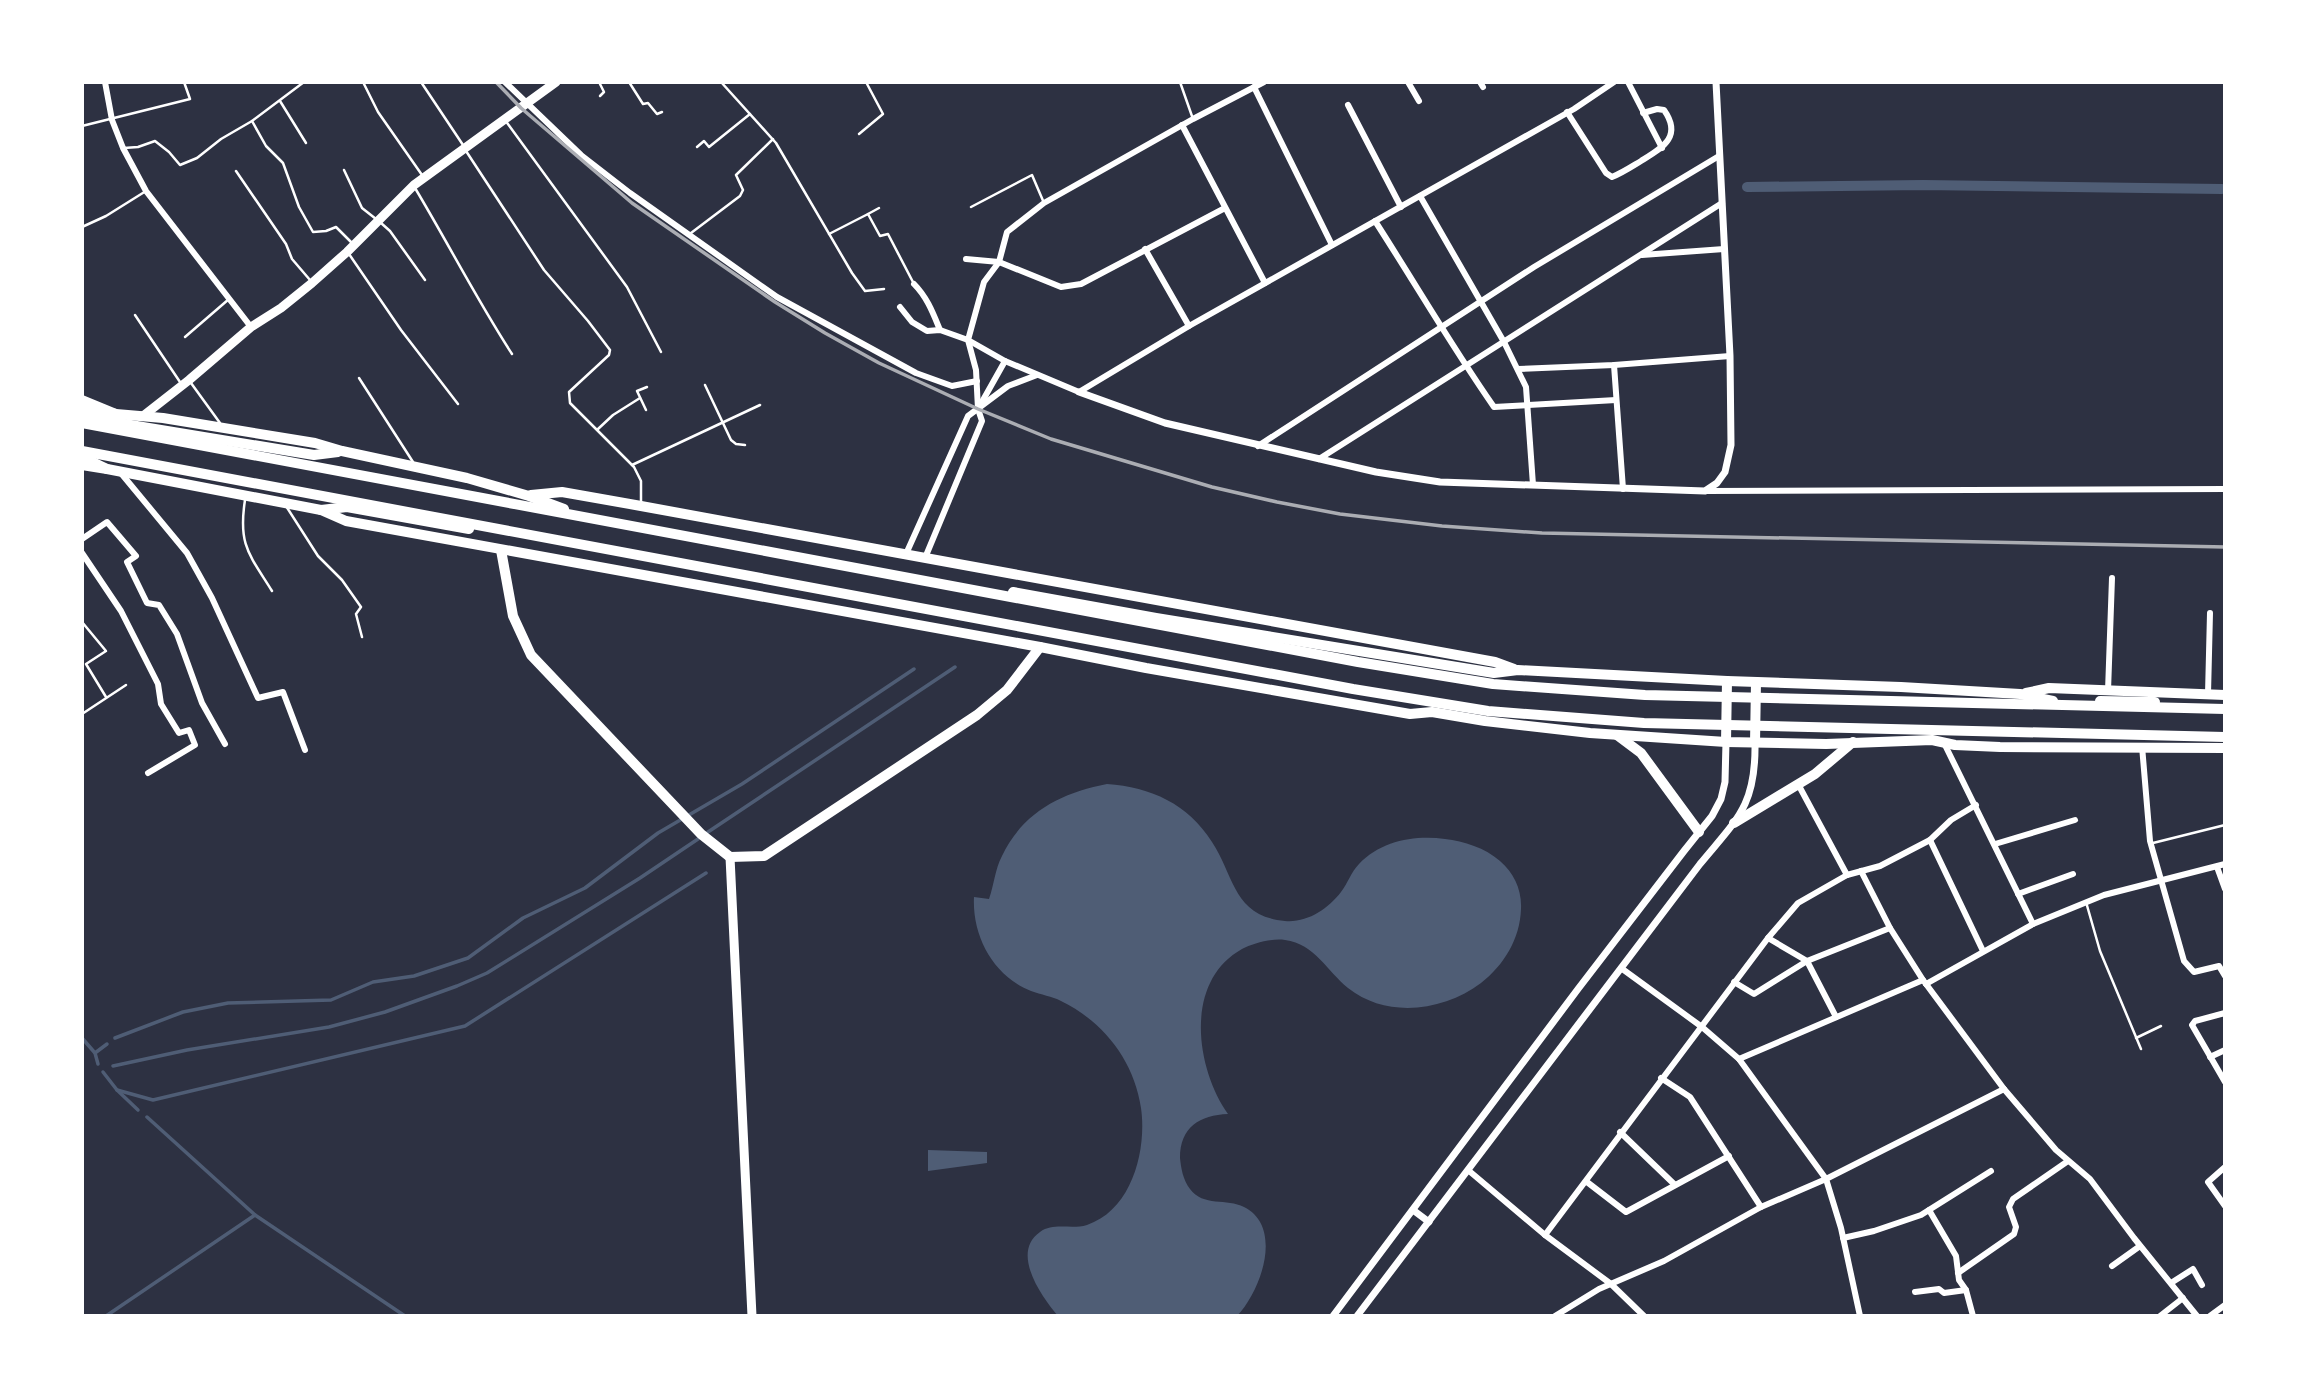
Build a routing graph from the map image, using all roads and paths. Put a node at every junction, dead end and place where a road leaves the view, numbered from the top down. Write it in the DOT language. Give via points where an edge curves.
graph roads {
  1 [pos="105,82"];
  2 [pos="184,82"];
  3 [pos="304,82"];
  4 [pos="363,82"];
  5 [pos="421,82"];
  6 [pos="505,82"];
  7 [pos="556,82"];
  8 [pos="599,82"];
  9 [pos="629,82"];
  10 [pos="721,82"];
  11 [pos="866,82"];
  12 [pos="1180,82"];
  13 [pos="1264,82"];
  14 [pos="1408,82"];
  15 [pos="1614,82"];
  16 [pos="1628,82"];
  17 [pos="1716,82"];
  18 [pos="1254,87"];
  19 [pos="600,96"];
  20 [pos="280,101"];
  21 [pos="1419,101"];
  22 [pos="527,103"];
  23 [pos="1348,105"];
  24 [pos="662,112"];
  25 [pos="1567,113"];
  26 [pos="1643,113"];
  27 [pos="750,114"];
  28 [pos="1193,118"];
  29 [pos="113,120"];
  30 [pos="505,120"];
  31 [pos="252,121"];
  32 [pos="1182,125"];
  33 [pos="82,126"];
  34 [pos="859,134"];
  35 [pos="773,139"];
  36 [pos="306,143"];
  37 [pos="697,147"];
  38 [pos="123,148"];
  39 [pos="465,148"];
  40 [pos="1662,148"];
  41 [pos="1719,156"];
  42 [pos="344,170"];
  43 [pos="236,171"];
  44 [pos="424,178"];
  45 [pos="414,185"];
  46 [pos="146,191"];
  47 [pos="1420,196"];
  48 [pos="1044,203"];
  49 [pos="1722,203"];
  50 [pos="971,207"];
  51 [pos="1401,207"];
  52 [pos="879,208"];
  53 [pos="1225,208"];
  54 [pos="868,214"];
  55 [pos="378,221"];
  56 [pos="1375,221"];
  57 [pos="82,228"];
  58 [pos="690,234"];
  59 [pos="829,234"];
  60 [pos="1332,245"];
  61 [pos="351,248"];
  62 [pos="1145,249"];
  63 [pos="1724,249"];
  64 [pos="1641,255"];
  65 [pos="966,259"];
  66 [pos="999,262"];
  67 [pos="425,279"];
  68 [pos="312,283"];
  69 [pos="1265,283"];
  70 [pos="914,284"];
  71 [pos="884,289"];
  72 [pos="229,299"];
  73 [pos="1481,302"];
  74 [pos="900,307"];
  75 [pos="135,315"];
  76 [pos="1189,326"];
  77 [pos="1443,326"];
  78 [pos="251,327"];
  79 [pos="940,330"];
  80 [pos="185,337"];
  81 [pos="968,340"];
  82 [pos="1504,342"];
  83 [pos="661,352"];
  84 [pos="512,354"];
  85 [pos="1730,356"];
  86 [pos="1005,360"];
  87 [pos="1614,365"];
  88 [pos="1466,367"];
  89 [pos="1518,369"];
  90 [pos="1038,374"];
  91 [pos="359,377"];
  92 [pos="977,381"];
  93 [pos="186,383"];
  94 [pos="705,385"];
  95 [pos="647,387"];
  96 [pos="1079,392"];
  97 [pos="640,398"];
  98 [pos="82,399"];
  99 [pos="1616,400"];
  100 [pos="458,404"];
  101 [pos="760,405"];
  102 [pos="1528,406"];
  103 [pos="82,408"];
  104 [pos="978,409"];
  105 [pos="646,410"];
  106 [pos="116,414"];
  107 [pos="143,416"];
  108 [pos="82,417"];
  109 [pos="723,422"];
  110 [pos="82,423"];
  111 [pos="224,428"];
  112 [pos="598,429"];
  113 [pos="745,445"];
  114 [pos="1258,446"];
  115 [pos="342,451"];
  116 [pos="82,454"];
  117 [pos="1320,459"];
  118 [pos="82,465"];
  119 [pos="414,465"];
  120 [pos="632,465"];
  121 [pos="107,469"];
  122 [pos="82,470"];
  123 [pos="120,472"];
  124 [pos="1533,485"];
  125 [pos="1623,489"];
  126 [pos="2225,489"];
  127 [pos="1705,491"];
  128 [pos="246,496"];
  129 [pos="529,496"];
  130 [pos="284,503"];
  131 [pos="641,506"];
  132 [pos="321,510"];
  133 [pos="82,539"];
  134 [pos="501,550"];
  135 [pos="82,553"];
  136 [pos="906,554"];
  137 [pos="925,558"];
  138 [pos="2112,578"];
  139 [pos="272,591"];
  140 [pos="2210,613"];
  141 [pos="82,622"];
  142 [pos="362,637"];
  143 [pos="1040,647"];
  144 [pos="1518,670"];
  145 [pos="1727,681"];
  146 [pos="1756,682"];
  147 [pos="126,685"];
  148 [pos="2108,691"];
  149 [pos="2020,694"];
  150 [pos="2208,694"];
  151 [pos="2225,695"];
  152 [pos="106,696"];
  153 [pos="2225,707"];
  154 [pos="1432,712"];
  155 [pos="82,714"];
  156 [pos="1617,735"];
  157 [pos="2225,739"];
  158 [pos="1932,740"];
  159 [pos="1726,742"];
  160 [pos="1755,743"];
  161 [pos="1853,743"];
  162 [pos="1944,743"];
  163 [pos="225,744"];
  164 [pos="2142,747"];
  165 [pos="2225,748"];
  166 [pos="304,750"];
  167 [pos="148,773"];
  168 [pos="1798,784"];
  169 [pos="1976,805"];
  170 [pos="2075,820"];
  171 [pos="1734,823"];
  172 [pos="2225,825"];
  173 [pos="1699,832"];
  174 [pos="1930,840"];
  175 [pos="1995,844"];
  176 [pos="2151,844"];
  177 [pos="730,857"];
  178 [pos="2225,864"];
  179 [pos="2217,867"];
  180 [pos="1861,871"];
  181 [pos="2073,874"];
  182 [pos="1847,875"];
  183 [pos="2160,881"];
  184 [pos="2225,888"];
  185 [pos="2018,894"];
  186 [pos="2086,902"];
  187 [pos="2033,923"];
  188 [pos="1890,928"];
  189 [pos="1768,938"];
  190 [pos="1983,951"];
  191 [pos="1807,961"];
  192 [pos="1621,968"];
  193 [pos="2225,976"];
  194 [pos="1734,982"];
  195 [pos="1925,982"];
  196 [pos="2225,1013"];
  197 [pos="1836,1017"];
  198 [pos="2161,1026"];
  199 [pos="1702,1027"];
  200 [pos="2136,1038"];
  201 [pos="2141,1049"];
  202 [pos="2225,1050"];
  203 [pos="2210,1056"];
  204 [pos="1739,1059"];
  205 [pos="2224,1077"];
  206 [pos="1661,1078"];
  207 [pos="2004,1089"];
  208 [pos="1620,1132"];
  209 [pos="1729,1156"];
  210 [pos="2068,1161"];
  211 [pos="2225,1167"];
  212 [pos="1468,1170"];
  213 [pos="1991,1171"];
  214 [pos="1826,1179"];
  215 [pos="1587,1182"];
  216 [pos="1674,1184"];
  217 [pos="2225,1206"];
  218 [pos="1761,1207"];
  219 [pos="1413,1210"];
  220 [pos="1929,1210"];
  221 [pos="1429,1222"];
  222 [pos="1545,1234"];
  223 [pos="1843,1238"];
  224 [pos="2140,1245"];
  225 [pos="2112,1266"];
  226 [pos="1958,1273"];
  227 [pos="2171,1283"];
  228 [pos="1611,1284"];
  229 [pos="2202,1285"];
  230 [pos="1966,1290"];
  231 [pos="1914,1292"];
  232 [pos="2183,1298"];
  233 [pos="2225,1305"];
  234 [pos="1359,1315"];
  235 [pos="752,1316"];
  236 [pos="1333,1316"];
  237 [pos="1555,1316"];
  238 [pos="1644,1316"];
  239 [pos="1860,1316"];
  240 [pos="1973,1316"];
  241 [pos="2160,1316"];
  242 [pos="2197,1316"];
  243 [pos="2210,1316"];
  1 -- 29 [label="street"];
  2 -- 29 [label="lane" via="190,99"];
  3 -- 20 [label="lane"];
  4 -- 44 [label="lane"];
  5 -- 39 [label="lane"];
  6 -- 22 [label="street"];
  7 -- 22 [label="main road"];
  8 -- 19 [label="lane" via="604,92"];
  9 -- 24 [label="lane" via="643,104 648,103 657,114"];
  10 -- 27 [label="lane"];
  11 -- 34 [label="lane" via="883,114"];
  12 -- 28 [label="lane"];
  13 -- 18 [label="street"];
  14 -- 21 [label="street"];
  15 -- 25 [label="street"];
  16 -- 26 [label="street"];
  17 -- 41 [label="street"];
  18 -- 28 [label="street"];
  18 -- 60 [label="street"];
  20 -- 31 [label="lane"];
  20 -- 36 [label="lane"];
  22 -- 30 [label="main road"];
  22 -- 58 [label="street" via="581,155"];
  23 -- 51 [label="street"];
  25 -- 40 [label="street" via="1612,177"];
  25 -- 47 [label="street"];
  26 -- 40 [label="street"];
  26 -- 40 [label="street" via="1664,110 1669,117 1670,139"];
  27 -- 35 [label="lane"];
  27 -- 37 [label="lane" via="709,147 704,141"];
  28 -- 32 [label="street"];
  29 -- 33 [label="lane"];
  29 -- 38 [label="street"];
  30 -- 39 [label="main road"];
  30 -- 83 [label="lane" via="627,287"];
  31 -- 38 [label="lane" via="180,165 155,141"];
  31 -- 61 [label="lane" via="266,146 283,163 313,232 336,227"];
  32 -- 48 [label="street"];
  32 -- 53 [label="street"];
  35 -- 58 [label="lane" via="736,174 743,190 740,196"];
  35 -- 59 [label="lane"];
  38 -- 46 [label="street"];
  39 -- 44 [label="main road"];
  39 -- 112 [label="lane" via="544,270 607,346 610,353 569,392 570,403"];
  41 -- 49 [label="street"];
  41 -- 73 [label="street"];
  42 -- 55 [label="lane" via="362,208"];
  43 -- 68 [label="lane" via="292,260"];
  44 -- 45 [label="main road"];
  45 -- 55 [label="main road"];
  45 -- 84 [label="lane"];
  46 -- 57 [label="lane"];
  46 -- 72 [label="street"];
  47 -- 51 [label="street"];
  47 -- 73 [label="street"];
  48 -- 50 [label="lane" via="1032,175"];
  48 -- 66 [label="street" via="1007,232"];
  49 -- 63 [label="street"];
  49 -- 64 [label="street"];
  51 -- 56 [label="street"];
  52 -- 54 [label="lane"];
  53 -- 62 [label="street"];
  53 -- 69 [label="street"];
  54 -- 59 [label="lane"];
  54 -- 70 [label="lane" via="880,236 888,234"];
  55 -- 61 [label="main road"];
  55 -- 67 [label="lane"];
  56 -- 60 [label="street"];
  56 -- 77 [label="street"];
  58 -- 92 [label="street" via="777,297 916,373 952,386"];
  59 -- 71 [label="lane" via="865,291"];
  60 -- 69 [label="street"];
  61 -- 68 [label="main road"];
  61 -- 100 [label="lane" via="401,330"];
  62 -- 66 [label="street" via="1081,285 1061,287"];
  62 -- 76 [label="street"];
  63 -- 64 [label="street"];
  63 -- 85 [label="street"];
  64 -- 82 [label="street"];
  65 -- 66 [label="street"];
  66 -- 81 [label="street" via="984,282"];
  68 -- 78 [label="main road"];
  69 -- 76 [label="street"];
  70 -- 79 [label="street"];
  72 -- 78 [label="street"];
  72 -- 80 [label="lane"];
  73 -- 77 [label="street"];
  73 -- 82 [label="street"];
  74 -- 79 [label="street" via="927,331"];
  75 -- 93 [label="lane"];
  76 -- 96 [label="street"];
  77 -- 88 [label="street"];
  77 -- 114 [label="street"];
  78 -- 93 [label="main road"];
  79 -- 81 [label="street"];
  81 -- 86 [label="street"];
  81 -- 92 [label="street"];
  82 -- 88 [label="street"];
  82 -- 89 [label="street"];
  85 -- 87 [label="street"];
  85 -- 127 [label="street" via="1731,445 1726,472"];
  86 -- 90 [label="street"];
  86 -- 104 [label="street"];
  87 -- 89 [label="street"];
  87 -- 99 [label="street"];
  88 -- 102 [label="street" via="1494,407"];
  88 -- 117 [label="street"];
  89 -- 102 [label="street"];
  90 -- 96 [label="street"];
  90 -- 104 [label="street" via="1008,386"];
  91 -- 119 [label="lane"];
  92 -- 104 [label="street"];
  93 -- 107 [label="main road"];
  93 -- 111 [label="lane"];
  94 -- 109 [label="lane"];
  95 -- 97 [label="lane" via="637,391"];
  96 -- 114 [label="street" via="1165,423"];
  97 -- 105 [label="lane"];
  97 -- 112 [label="lane"];
  98 -- 106 [label="main road"];
  99 -- 102 [label="street"];
  99 -- 125 [label="street"];
  101 -- 109 [label="lane"];
  102 -- 124 [label="street"];
  103 -- 106 [label="highway"];
  104 -- 136 [label="street" via="968,416"];
  104 -- 137 [label="street" via="982,421"];
  106 -- 107 [label="main road"];
  107 -- 111 [label="main road"];
  108 -- 115 [label="main road" via="314,455"];
  109 -- 113 [label="lane" via="733,442"];
  109 -- 120 [label="lane"];
  110 -- 153 [label="highway" via="1493,684 1645,695"];
  111 -- 115 [label="main road"];
  112 -- 120 [label="lane"];
  114 -- 117 [label="street"];
  115 -- 119 [label="main road"];
  116 -- 121 [label="main road"];
  116 -- 157 [label="highway" via="1488,712 1644,723"];
  117 -- 124 [label="street" via="1440,482"];
  118 -- 121 [label="highway"];
  119 -- 129 [label="main road"];
  120 -- 131 [label="lane" via="641,481"];
  121 -- 122 [label="main road"];
  121 -- 123 [label="main road"];
  123 -- 128 [label="main road"];
  123 -- 166 [label="street" via="187,553 258,698 283,692"];
  124 -- 125 [label="street"];
  125 -- 127 [label="street"];
  126 -- 127 [label="street"];
  128 -- 130 [label="main road"];
  128 -- 139 [label="lane" via="245,547"];
  129 -- 131 [label="main road" via="562,492"];
  129 -- 144 [label="main road" via="559,508 1156,618 1494,673"];
  130 -- 132 [label="main road"];
  130 -- 142 [label="lane" via="317,556 361,607 356,614"];
  131 -- 136 [label="main road"];
  132 -- 134 [label="main road" via="345,521"];
  132 -- 154 [label="main road" via="346,508 737,575 1412,701"];
  133 -- 163 [label="street" via="107,522 132,550 136,556 127,562 147,603 159,605 177,634 202,703"];
  134 -- 143 [label="main road"];
  134 -- 177 [label="main road" via="513,616 531,655 701,834"];
  135 -- 167 [label="street" via="121,611 158,684 161,704 179,733 189,730 195,745"];
  136 -- 137 [label="main road"];
  137 -- 144 [label="main road" via="1495,662"];
  138 -- 148 [label="street"];
  140 -- 150 [label="street"];
  141 -- 152 [label="lane" via="106,651 86,664"];
  143 -- 154 [label="main road" via="1410,714"];
  143 -- 177 [label="main road" via="1007,690 977,715 764,856"];
  144 -- 145 [label="main road"];
  145 -- 146 [label="main road"];
  145 -- 159 [label="main road"];
  146 -- 149 [label="main road"];
  146 -- 160 [label="main road"];
  147 -- 152 [label="lane"];
  148 -- 149 [label="main road" via="2049,688"];
  148 -- 150 [label="main road"];
  149 -- 153 [label="main road" via="2049,701"];
  150 -- 151 [label="main road"];
  152 -- 155 [label="lane"];
  154 -- 156 [label="main road"];
  156 -- 159 [label="main road"];
  156 -- 173 [label="main road" via="1641,753"];
  157 -- 158 [label="main road" via="1955,733"];
  158 -- 161 [label="main road"];
  158 -- 162 [label="main road"];
  159 -- 160 [label="main road"];
  159 -- 173 [label="street" via="1721,799"];
  160 -- 161 [label="main road"];
  160 -- 171 [label="street" via="1750,797"];
  161 -- 168 [label="main road"];
  162 -- 164 [label="main road"];
  162 -- 169 [label="street"];
  164 -- 165 [label="main road"];
  164 -- 176 [label="street"];
  168 -- 171 [label="main road"];
  168 -- 182 [label="street"];
  169 -- 174 [label="street"];
  169 -- 175 [label="street"];
  170 -- 175 [label="street"];
  171 -- 192 [label="street"];
  172 -- 176 [label="lane"];
  173 -- 219 [label="street"];
  174 -- 180 [label="street"];
  174 -- 190 [label="street"];
  175 -- 185 [label="street"];
  176 -- 183 [label="street"];
  177 -- 235 [label="main road"];
  178 -- 179 [label="street"];
  179 -- 183 [label="street"];
  179 -- 184 [label="street"];
  180 -- 182 [label="street"];
  180 -- 188 [label="street"];
  181 -- 185 [label="street"];
  182 -- 189 [label="street" via="1798,903"];
  183 -- 186 [label="street"];
  183 -- 193 [label="street" via="2189,969 2200,972 2219,966"];
  185 -- 187 [label="street"];
  186 -- 187 [label="street"];
  186 -- 200 [label="lane" via="2100,951"];
  187 -- 190 [label="street"];
  188 -- 191 [label="street"];
  188 -- 195 [label="street"];
  189 -- 191 [label="street"];
  189 -- 194 [label="street"];
  190 -- 195 [label="street"];
  191 -- 194 [label="street" via="1754,994"];
  191 -- 197 [label="street"];
  192 -- 199 [label="street"];
  192 -- 212 [label="street"];
  194 -- 199 [label="street"];
  195 -- 197 [label="street"];
  195 -- 207 [label="street"];
  196 -- 203 [label="street" via="2192,1025"];
  197 -- 204 [label="street"];
  198 -- 200 [label="lane"];
  199 -- 204 [label="street"];
  199 -- 206 [label="street"];
  200 -- 201 [label="lane"];
  202 -- 203 [label="street"];
  203 -- 205 [label="street"];
  204 -- 214 [label="street"];
  206 -- 208 [label="street"];
  206 -- 209 [label="street" via="1690,1097"];
  207 -- 210 [label="street"];
  207 -- 214 [label="street"];
  208 -- 215 [label="street"];
  208 -- 216 [label="street"];
  209 -- 216 [label="street"];
  209 -- 218 [label="street"];
  210 -- 224 [label="street" via="2090,1179"];
  210 -- 226 [label="street" via="2013,1199 2009,1207 2014,1234"];
  211 -- 217 [label="street" via="2208,1182"];
  212 -- 221 [label="street"];
  212 -- 222 [label="street"];
  213 -- 220 [label="street"];
  214 -- 218 [label="street"];
  214 -- 223 [label="street"];
  215 -- 216 [label="street" via="1626,1212"];
  215 -- 222 [label="street"];
  218 -- 228 [label="street" via="1664,1261"];
  219 -- 221 [label="street"];
  219 -- 236 [label="street"];
  220 -- 223 [label="street"];
  220 -- 226 [label="street" via="1956,1256"];
  221 -- 234 [label="street"];
  222 -- 228 [label="street"];
  223 -- 239 [label="street"];
  224 -- 225 [label="street"];
  224 -- 227 [label="street"];
  226 -- 230 [label="street"];
  227 -- 229 [label="street" via="2193,1269"];
  227 -- 232 [label="street"];
  228 -- 237 [label="street"];
  228 -- 238 [label="street"];
  230 -- 231 [label="street"];
  230 -- 240 [label="street"];
  232 -- 241 [label="street"];
  232 -- 242 [label="street"];
  233 -- 243 [label="street"];
}
